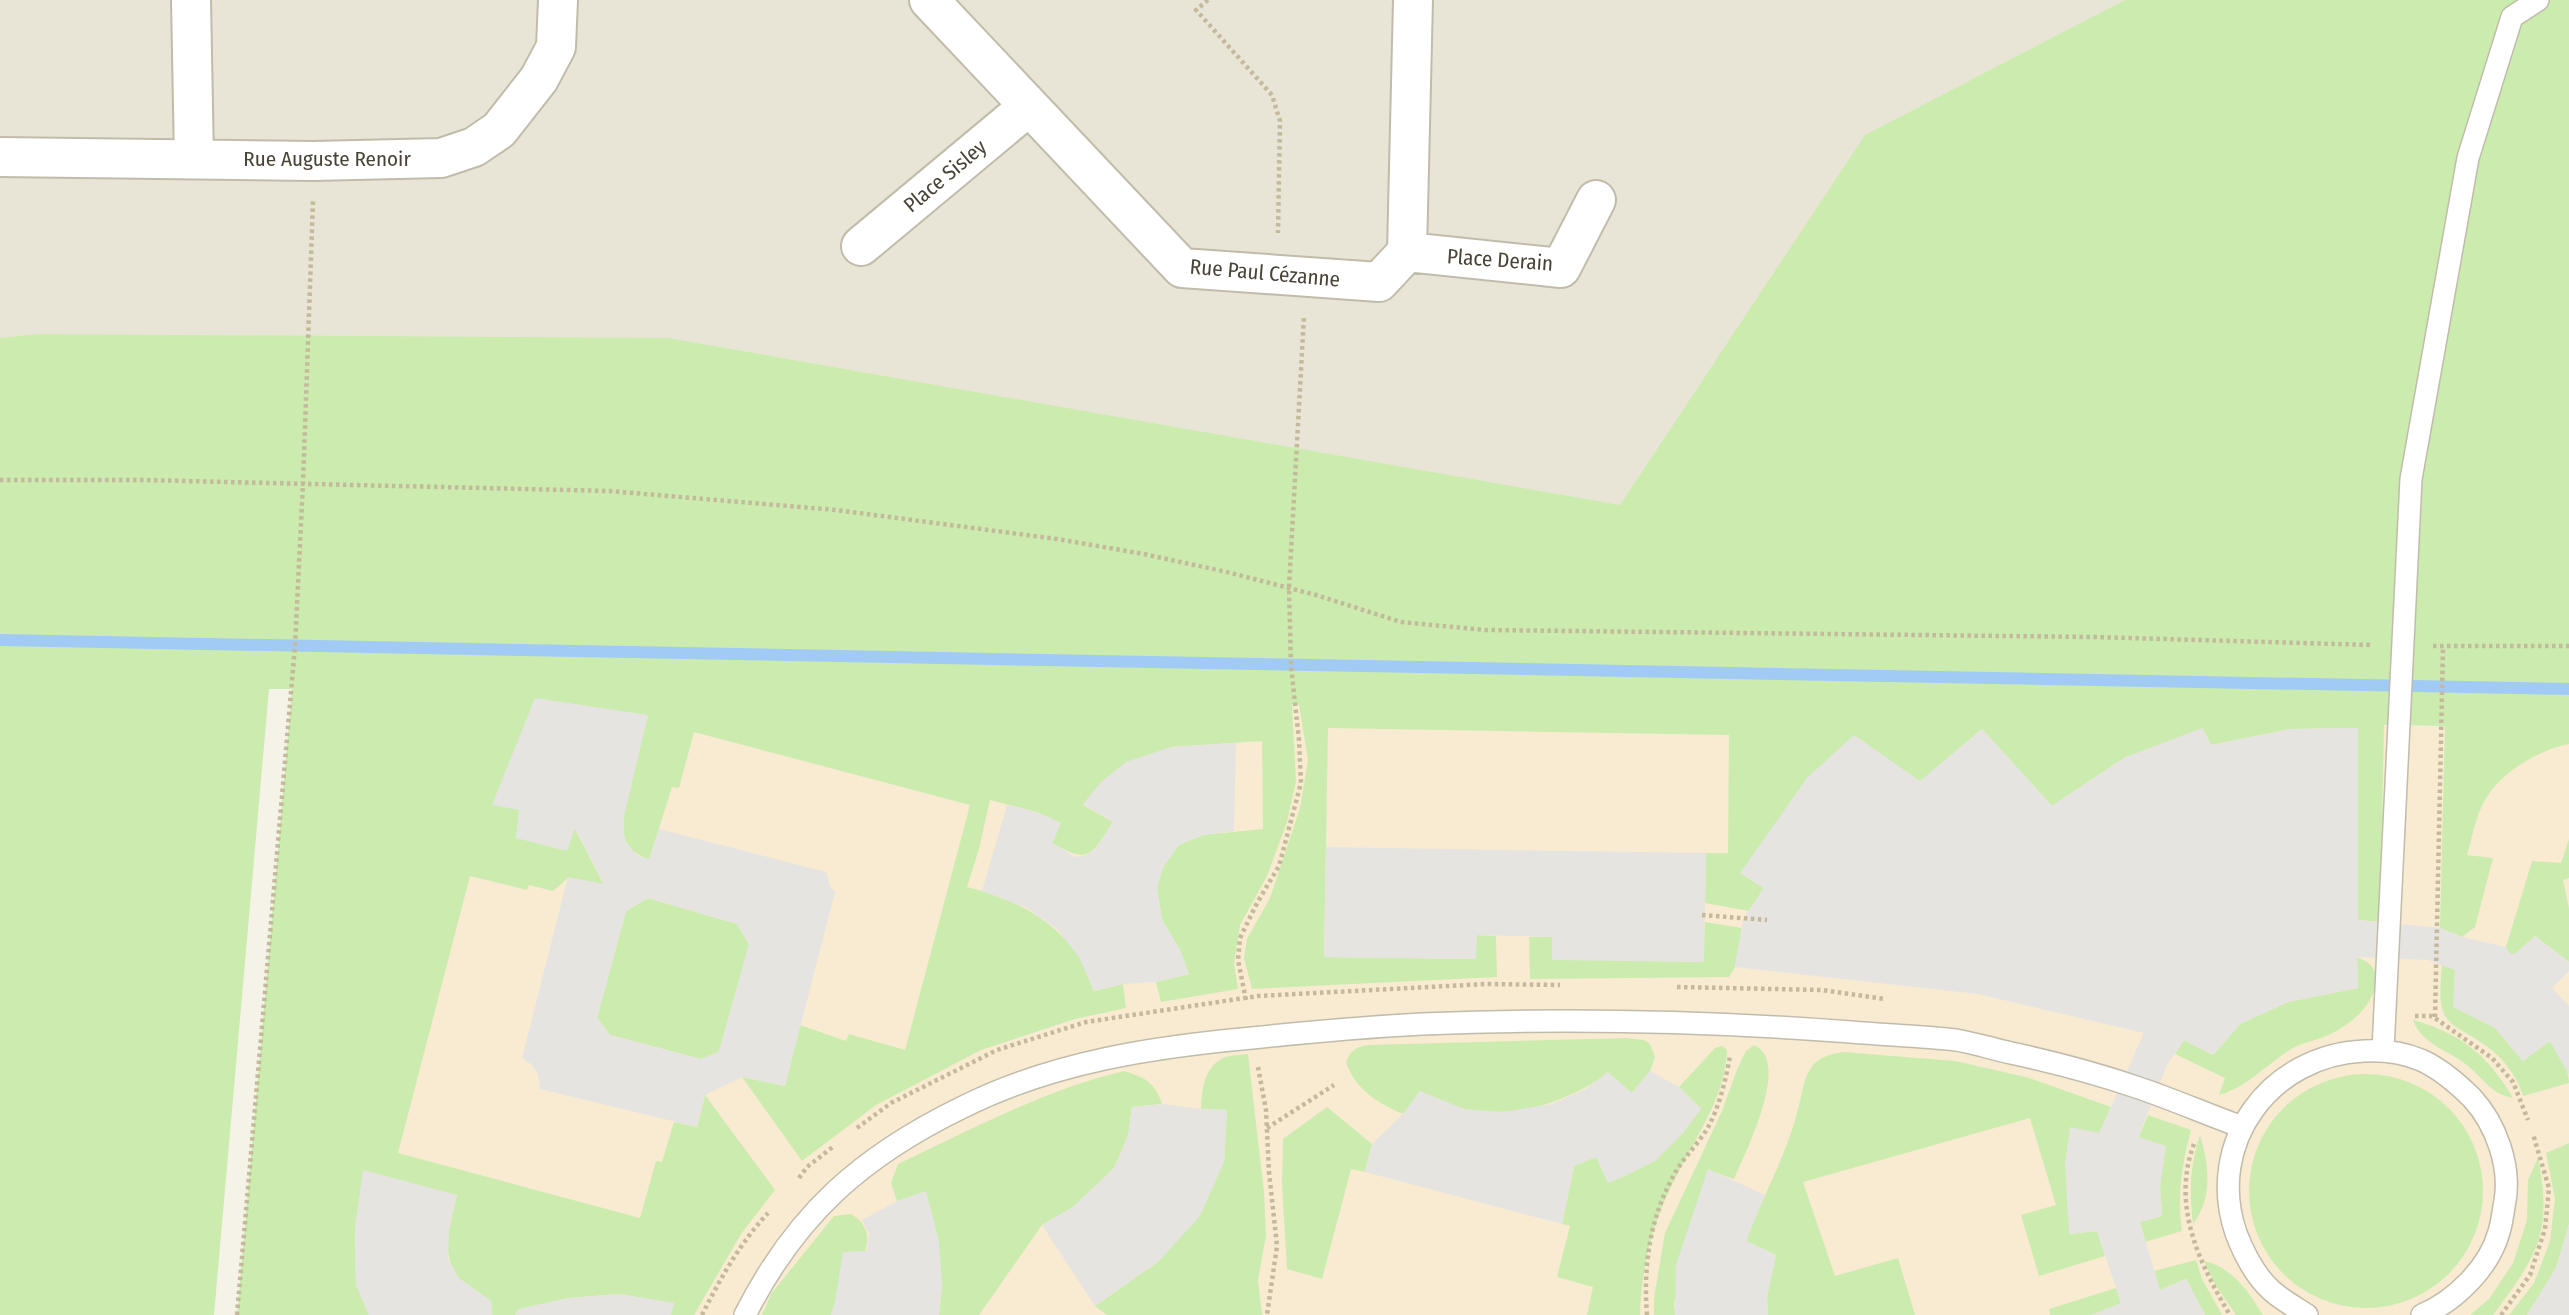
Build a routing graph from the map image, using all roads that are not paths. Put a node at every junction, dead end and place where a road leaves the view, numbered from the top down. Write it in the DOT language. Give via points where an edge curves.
graph roads {
  1 [pos="191,0"];
  2 [pos="558,0"];
  3 [pos="929,0"];
  4 [pos="1413,0"];
  5 [pos="2538,0"];
  6 [pos="1029,106"];
  7 [pos="0,157"];
  8 [pos="194,159"];
  9 [pos="1596,200"];
  10 [pos="860,246"];
  11 [pos="1407,253"];
  12 [pos="2383,1050"];
  13 [pos="2242,1127"];
  14 [pos="745,1315"];
  15 [pos="2307,1315"];
  16 [pos="2422,1315"];
  1 -- 8 [label="street"];
  2 -- 8 [label="street, Rue Auguste Renoir" via="556,47 539,79 499,130 474,147 441,158"];
  3 -- 6 [label="street, Rue Paul Cézanne"];
  4 -- 11 [label="street"];
  5 -- 12 [label="lane" via="2512,17 2468,158 2411,480"];
  6 -- 10 [label="street, Place Sisley"];
  6 -- 11 [label="street, Rue Paul Cézanne" via="1182,268 1379,282"];
  7 -- 8 [label="street, Rue Auguste Renoir"];
  9 -- 11 [label="street, Place Derain" via="1561,268"];
  12 -- 13 [label="lane" via="2340,1052 2300,1066 2266,1092"];
  12 -- 16 [label="lane" via="2421,1060 2443,1073 2481,1108 2499,1142 2507,1188 2499,1234 2477,1275 2442,1307"];
  13 -- 14 [label="lane" via="2122,1082 1955,1040 1734,1024 1566,1020 1382,1026 1159,1047 1026,1080 909,1137 855,1172 815,1209 786,1245"];
  13 -- 15 [label="lane" via="2229,1169 2229,1213 2244,1255 2271,1290"];
}
